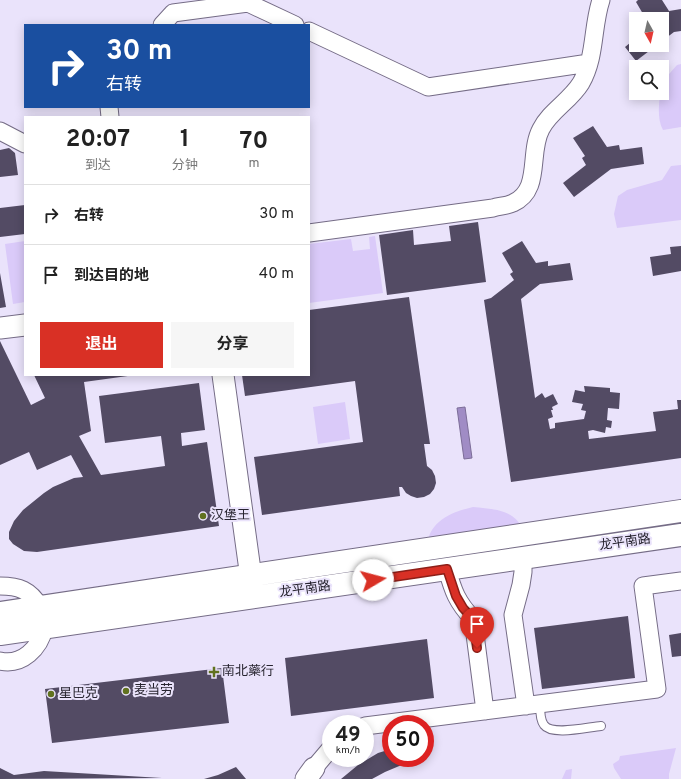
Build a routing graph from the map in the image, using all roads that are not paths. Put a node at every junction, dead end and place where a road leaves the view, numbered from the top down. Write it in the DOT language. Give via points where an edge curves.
graph roads {
  1 [pos="601,0"];
  2 [pos="163,24"];
  3 [pos="293,24"];
  4 [pos="310,32"];
  5 [pos="589,64"];
  6 [pos="0,131"];
  7 [pos="24,143"];
  8 [pos="310,234"];
  9 [pos="24,325"];
  10 [pos="0,328"];
  11 [pos="223,376"];
  12 [pos="681,511"];
  13 [pos="681,535"];
  14 [pos="523,558"];
  15 [pos="447,569"];
  16 [pos="251,575"];
  17 [pos="681,581"];
  18 [pos="0,586"];
  19 [pos="254,597"];
  20 [pos="40,607"];
  21 [pos="0,613"];
  22 [pos="44,628"];
  23 [pos="0,634"];
  24 [pos="0,661"];
  25 [pos="533,705"];
  26 [pos="485,711"];
  27 [pos="374,725"];
  28 [pos="601,726"];
  29 [pos="322,759"];
  30 [pos="310,773"];
  1 -- 5 [label="street"];
  2 -- 3 [label="street" via="173,13 248,3"];
  4 -- 5 [label="street" via="428,87"];
  5 -- 8 [label="street" via="574,93 546,120 540,130 530,187 520,200 492,208"];
  6 -- 7 [label="street"];
  9 -- 10 [label="street"];
  11 -- 16 [label="street"];
  12 -- 16 [label="main road, 龙平南路"];
  13 -- 14 [label="main road, 龙平南路"];
  14 -- 15 [label="main road, 龙平南路"];
  14 -- 25 [label="street" via="521,585 513,615"];
  15 -- 19 [label="main road, 龙平南路"];
  15 -- 26 [label="street" via="456,596 473,619"];
  16 -- 19 [label="street"];
  16 -- 20 [label="main road, 龙平南路"];
  17 -- 25 [label="street" via="643,586 658,690"];
  18 -- 20 [label="street" via="13,586 25,590 36,599"];
  19 -- 22 [label="main road, 龙平南路"];
  20 -- 21 [label="main road, 龙平南路"];
  22 -- 23 [label="main road, 龙平南路"];
  22 -- 24 [label="street" via="36,648 27,656 16,661"];
  25 -- 26 [label="street"];
  25 -- 28 [label="lane" via="544,726 553,731"];
  26 -- 27 [label="street"];
  29 -- 30 [label="street"];
}
